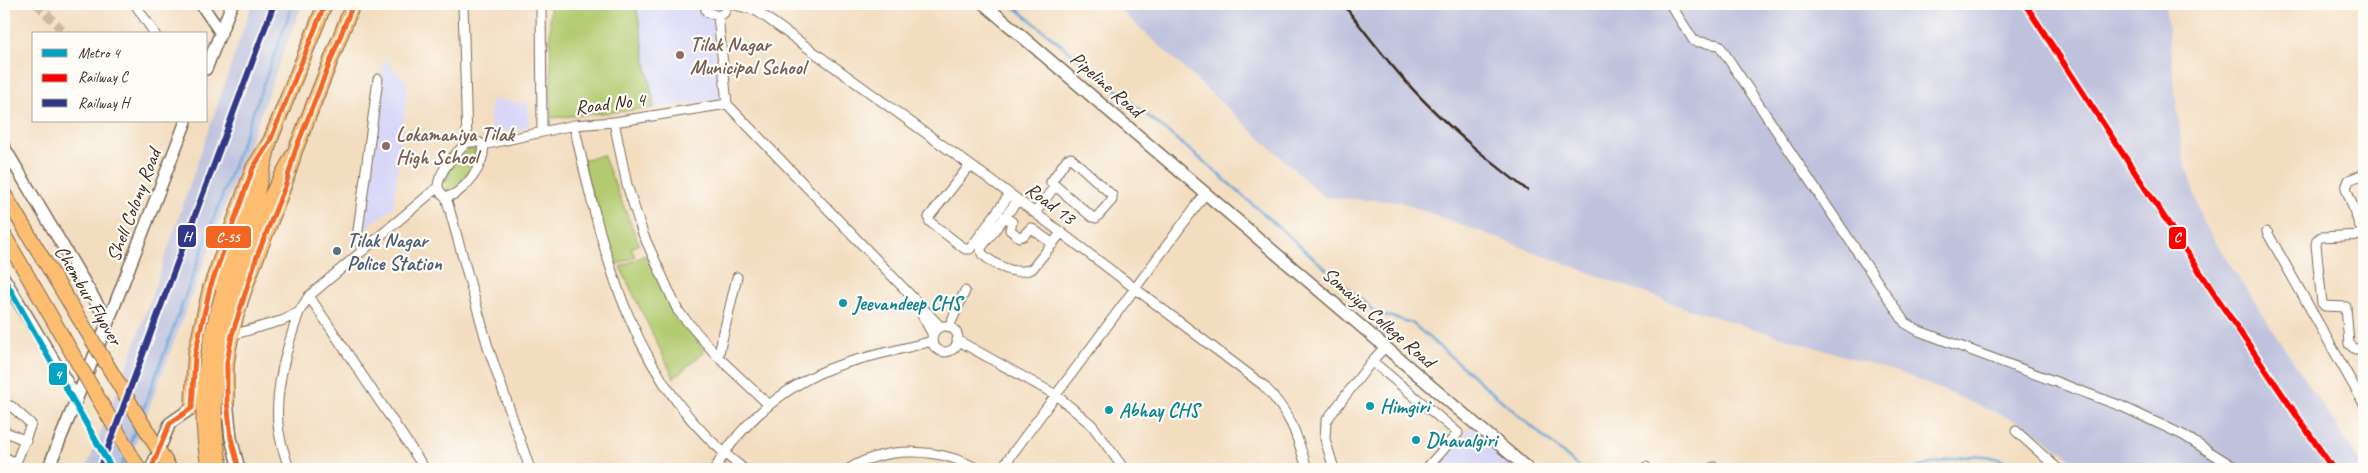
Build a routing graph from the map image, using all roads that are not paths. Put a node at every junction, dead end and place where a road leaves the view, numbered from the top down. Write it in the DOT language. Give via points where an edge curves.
graph roads {
  1 [pos="135,4"];
  2 [pos="201,4"];
  3 [pos="232,4"];
  4 [pos="325,4"];
  5 [pos="354,4"];
  6 [pos="463,4"];
  7 [pos="541,4"];
  8 [pos="704,4"];
  9 [pos="730,4"];
  10 [pos="984,4"];
  11 [pos="1670,4"];
  12 [pos="718,16"];
  13 [pos="154,32"];
  14 [pos="221,33"];
  15 [pos="208,64"];
  16 [pos="378,79"];
  17 [pos="727,104"];
  18 [pos="186,122"];
  19 [pos="614,122"];
  20 [pos="574,125"];
  21 [pos="542,131"];
  22 [pos="270,141"];
  23 [pos="466,142"];
  24 [pos="483,145"];
  25 [pos="4,147"];
  26 [pos="295,151"];
  27 [pos="970,165"];
  28 [pos="2364,174"];
  29 [pos="1054,186"];
  30 [pos="438,187"];
  31 [pos="4,194"];
  32 [pos="1010,194"];
  33 [pos="1205,194"];
  34 [pos="446,197"];
  35 [pos="1018,200"];
  36 [pos="1035,213"];
  37 [pos="1005,216"];
  38 [pos="2267,232"];
  39 [pos="1061,233"];
  40 [pos="4,235"];
  41 [pos="2364,236"];
  42 [pos="1053,244"];
  43 [pos="364,250"];
  44 [pos="737,277"];
  45 [pos="4,278"];
  46 [pos="1135,289"];
  47 [pos="965,291"];
  48 [pos="228,294"];
  49 [pos="310,296"];
  50 [pos="920,307"];
  51 [pos="299,312"];
  52 [pos="108,322"];
  53 [pos="945,327"];
  54 [pos="232,335"];
  55 [pos="932,338"];
  56 [pos="957,340"];
  57 [pos="1385,347"];
  58 [pos="2364,349"];
  59 [pos="718,357"];
  60 [pos="1372,362"];
  61 [pos="1424,381"];
  62 [pos="1412,394"];
  63 [pos="1056,395"];
  64 [pos="77,399"];
  65 [pos="227,401"];
  66 [pos="2364,404"];
  67 [pos="769,405"];
  68 [pos="192,408"];
  69 [pos="4,412"];
  70 [pos="1469,419"];
  71 [pos="4,431"];
  72 [pos="2016,432"];
  73 [pos="1458,433"];
  74 [pos="26,441"];
  75 [pos="724,454"];
  76 [pos="4,457"];
  77 [pos="15,466"];
  78 [pos="48,469"];
  79 [pos="139,469"];
  80 [pos="151,469"];
  81 [pos="170,469"];
  82 [pos="209,469"];
  83 [pos="220,469"];
  84 [pos="238,469"];
  85 [pos="289,469"];
  86 [pos="425,469"];
  87 [pos="530,469"];
  88 [pos="715,469"];
  89 [pos="744,469"];
  90 [pos="849,469"];
  91 [pos="978,469"];
  92 [pos="1001,469"];
  93 [pos="1124,469"];
  94 [pos="1307,469"];
  95 [pos="1334,469"];
  96 [pos="1426,469"];
  97 [pos="1528,469"];
  98 [pos="2058,469"];
  99 [pos="2237,469"];
  1 -- 13 [label="street"];
  2 -- 14 [label="street"];
  3 -- 14 [label="street"];
  4 -- 22 [label="highway"];
  5 -- 26 [label="highway"];
  6 -- 23 [label="street"];
  7 -- 21 [label="street"];
  8 -- 12 [label="street" via="707,12"];
  9 -- 12 [label="street"];
  9 -- 27 [label="street, Road 13" via="757,11"];
  10 -- 33 [label="street, Pipeline Road"];
  11 -- 99 [label="street" via="1694,41 1719,45 1905,323 2121,406 2184,435"];
  12 -- 17 [label="street"];
  14 -- 15 [label="street"];
  16 -- 43 [label="street" via="357,238"];
  17 -- 19 [label="street, Road No 4"];
  17 -- 50 [label="street"];
  18 -- 52 [label="street, Shell Colony Road"];
  19 -- 20 [label="street, Road No 4"];
  19 -- 59 [label="street" via="627,185 643,234 678,311"];
  20 -- 21 [label="street, Road No 4"];
  20 -- 75 [label="street" via="592,202 628,319 679,406"];
  21 -- 24 [label="street, Road No 4"];
  22 -- 48 [label="highway"];
  22 -- 68 [label="highway" via="253,168 210,288 195,354"];
  23 -- 24 [label="street, Road No 4"];
  23 -- 30 [label="street" via="438,181"];
  24 -- 34 [label="street" via="484,157 460,192"];
  25 -- 52 [label="street"];
  26 -- 48 [label="highway" via="266,205"];
  26 -- 54 [label="highway"];
  27 -- 32 [label="street, Road 13"];
  27 -- 32 [label="street" via="929,217 930,222 965,249 970,249"];
  28 -- 41 [label="street" via="2349,180 2346,188"];
  29 -- 29 [label="street" via="1051,180 1071,158 1112,193 1112,198 1094,218"];
  29 -- 36 [label="street"];
  30 -- 34 [label="street"];
  30 -- 43 [label="street"];
  31 -- 81 [label="highway, Chembur Flyover, bridge"];
  32 -- 35 [label="street, Road 13"];
  33 -- 46 [label="street"];
  33 -- 57 [label="street, Somaiya College Road"];
  34 -- 87 [label="street" via="488,347"];
  35 -- 36 [label="street, Road 13"];
  35 -- 37 [label="street"];
  36 -- 39 [label="street, Road 13"];
  37 -- 42 [label="street" via="1012,222 1010,230 1019,238 1032,229"];
  37 -- 42 [label="street" via="981,248 982,254 996,265 1029,270"];
  38 -- 66 [label="street"];
  39 -- 42 [label="street"];
  39 -- 46 [label="street, Road 13"];
  40 -- 79 [label="highway, bridge"];
  41 -- 58 [label="street" via="2321,237 2316,245 2322,303 2325,306 2346,306 2349,344 2355,349"];
  43 -- 49 [label="street"];
  44 -- 59 [label="street"];
  45 -- 64 [label="street"];
  46 -- 63 [label="street"];
  46 -- 94 [label="street, Road 13" via="1263,385 1281,404 1295,428"];
  47 -- 53 [label="street"];
  48 -- 82 [label="highway, bridge" via="206,359 203,440"];
  48 -- 83 [label="highway, bridge" via="213,400 214,438"];
  49 -- 51 [label="street"];
  49 -- 86 [label="street"];
  50 -- 53 [label="street"];
  50 -- 55 [label="street"];
  51 -- 54 [label="street" via="284,320"];
  51 -- 85 [label="street" via="278,395 278,425"];
  52 -- 64 [label="street, Shell Colony Road"];
  53 -- 55 [label="street"];
  53 -- 56 [label="street" via="956,334"];
  54 -- 65 [label="highway" via="227,363"];
  55 -- 56 [label="street" via="936,348 947,352 954,348"];
  55 -- 67 [label="street" via="845,363 805,380"];
  56 -- 63 [label="street"];
  57 -- 60 [label="street"];
  57 -- 61 [label="street, Somaiya College Road"];
  59 -- 67 [label="street"];
  60 -- 62 [label="street"];
  60 -- 95 [label="street" via="1326,421 1326,439"];
  61 -- 62 [label="street"];
  61 -- 70 [label="street, Somaiya College Road"];
  62 -- 73 [label="street"];
  63 -- 92 [label="street"];
  63 -- 93 [label="street" via="1092,425"];
  64 -- 78 [label="street, Shell Colony Road"];
  65 -- 68 [label="highway"];
  65 -- 84 [label="street"];
  67 -- 75 [label="street" via="744,428"];
  68 -- 80 [label="street" via="170,423"];
  69 -- 74 [label="street" via="7,406 11,406 30,422 32,428"];
  70 -- 73 [label="street"];
  70 -- 97 [label="street, Somaiya College Road"];
  71 -- 74 [label="street"];
  72 -- 98 [label="street"];
  73 -- 96 [label="street"];
  74 -- 77 [label="street"];
  75 -- 88 [label="street"];
  75 -- 89 [label="street"];
  76 -- 77 [label="street"];
  90 -- 91 [label="street" via="892,453 928,452 963,460"];
}
